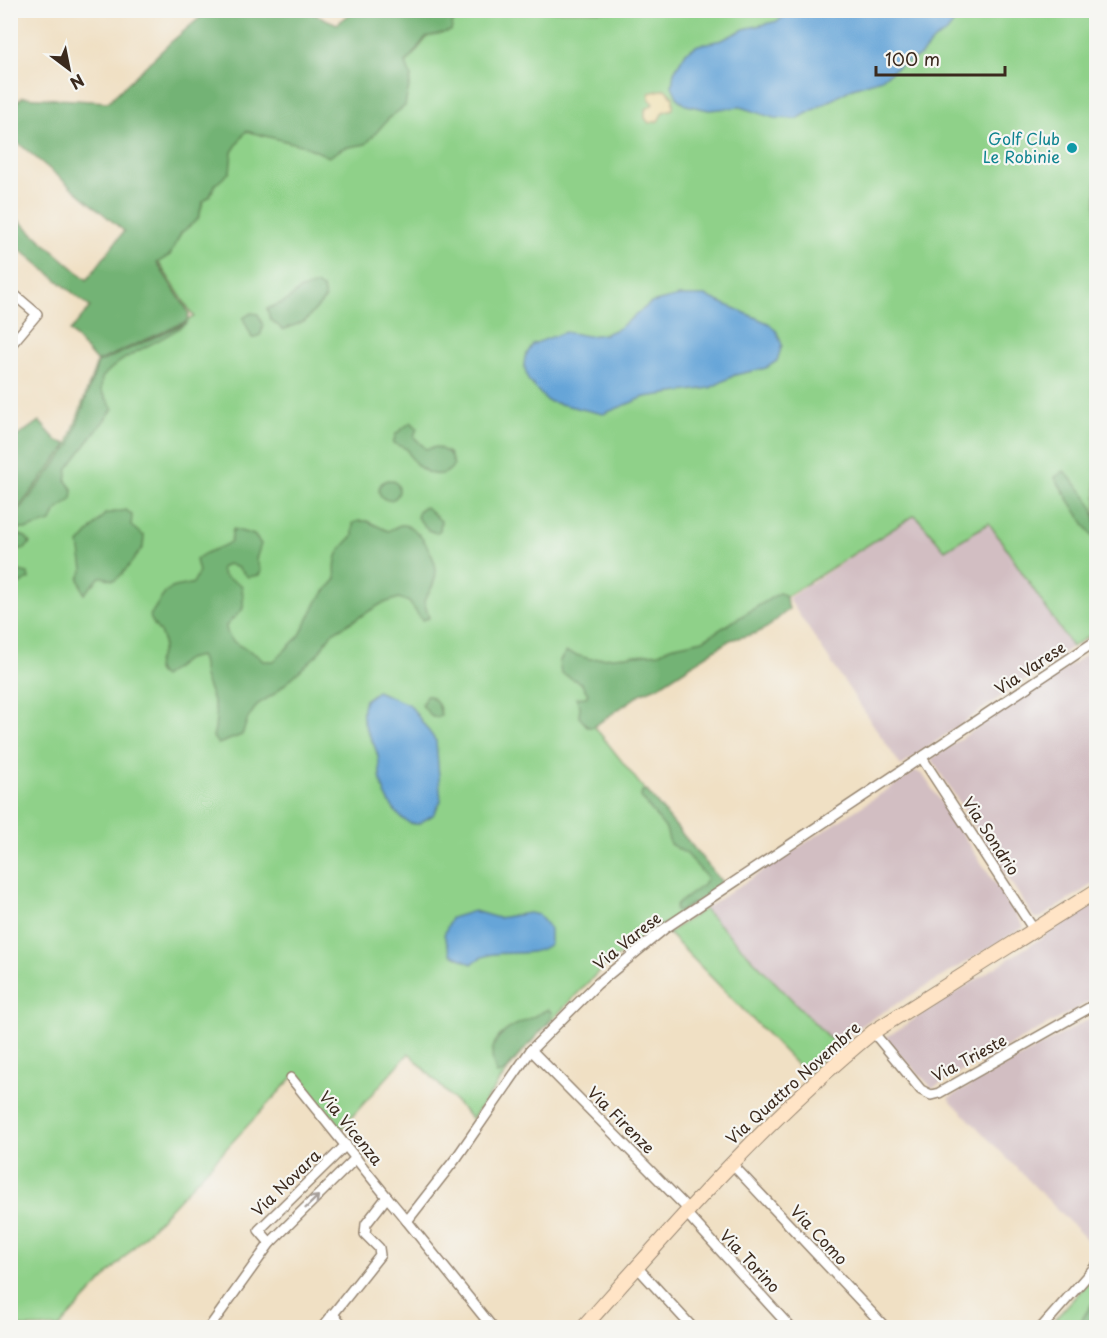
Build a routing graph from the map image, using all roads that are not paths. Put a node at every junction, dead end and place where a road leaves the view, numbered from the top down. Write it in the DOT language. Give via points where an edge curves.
graph roads {
  1 [pos="10,291"];
  2 [pos="10,346"];
  3 [pos="1093,643"];
  4 [pos="922,758"];
  5 [pos="1096,891"];
  6 [pos="1034,930"];
  7 [pos="1096,1004"];
  8 [pos="873,1032"];
  9 [pos="531,1050"];
  10 [pos="291,1078"];
  11 [pos="346,1145"];
  12 [pos="356,1158"];
  13 [pos="731,1163"];
  14 [pos="387,1197"];
  15 [pos="688,1212"];
  16 [pos="407,1221"];
  17 [pos="270,1243"];
  18 [pos="1096,1266"];
  19 [pos="637,1267"];
  20 [pos="332,1314"];
  21 [pos="209,1328"];
  22 [pos="322,1328"];
  23 [pos="346,1328"];
  24 [pos="493,1328"];
  25 [pos="583,1328"];
  26 [pos="693,1328"];
  27 [pos="791,1328"];
  28 [pos="886,1328"];
  29 [pos="1041,1328"];
  1 -- 2 [label="street" via="37,314"];
  3 -- 4 [label="street, Via Varese"];
  4 -- 6 [label="street, Via Sondrio"];
  4 -- 9 [label="street, Via Varese" via="664,929 597,984"];
  5 -- 6 [label="street, Via Quattro Novembre"];
  6 -- 8 [label="street, Via Quattro Novembre"];
  7 -- 8 [label="street, Via Trieste" via="931,1095 921,1090"];
  8 -- 13 [label="street, Via Quattro Novembre"];
  9 -- 15 [label="street, Via Firenze"];
  9 -- 16 [label="street, Via Varese"];
  10 -- 11 [label="street, Via Vicenza"];
  11 -- 12 [label="street, Via Vicenza"];
  11 -- 17 [label="street, Via Novara" via="259,1230"];
  12 -- 14 [label="street, Via Vicenza"];
  17 -- 12 [label="street, Via Novara, one-way"];
  13 -- 15 [label="street, Via Quattro Novembre"];
  13 -- 28 [label="street, Via Como"];
  14 -- 16 [label="street"];
  14 -- 20 [label="street" via="364,1227 380,1255"];
  15 -- 19 [label="street, Via Quattro Novembre"];
  15 -- 27 [label="street, Via Torino"];
  16 -- 24 [label="street"];
  17 -- 21 [label="street, Via Novara"];
  18 -- 29 [label="street"];
  19 -- 25 [label="street, Via Quattro Novembre"];
  19 -- 26 [label="street"];
  20 -- 22 [label="street"];
  20 -- 23 [label="street"];
}
